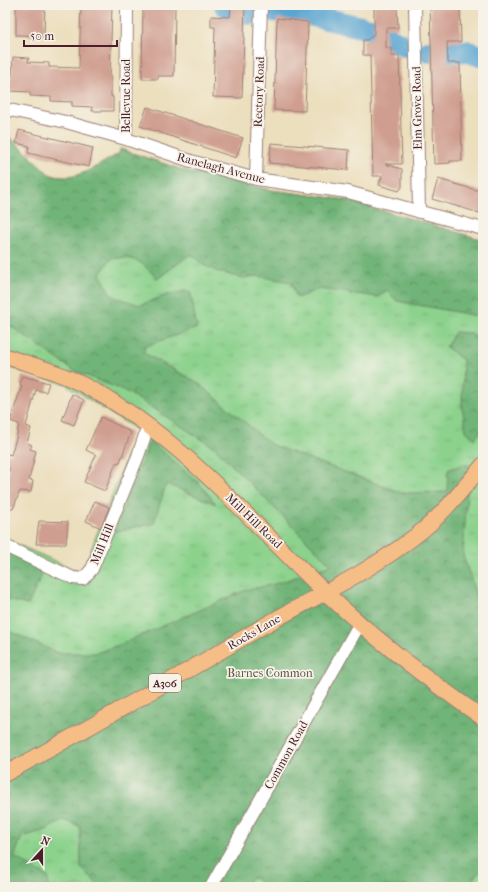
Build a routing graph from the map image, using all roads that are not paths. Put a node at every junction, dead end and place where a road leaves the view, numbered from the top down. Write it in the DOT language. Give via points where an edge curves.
graph roads {
  1 [pos="127,5"];
  2 [pos="261,5"];
  3 [pos="415,5"];
  4 [pos="6,109"];
  5 [pos="126,139"];
  6 [pos="256,180"];
  7 [pos="419,212"];
  8 [pos="483,230"];
  9 [pos="5,356"];
  10 [pos="148,426"];
  11 [pos="483,465"];
  12 [pos="5,546"];
  13 [pos="326,593"];
  14 [pos="360,623"];
  15 [pos="483,718"];
  16 [pos="5,774"];
  17 [pos="211,887"];
  1 -- 5 [label="street, Bellevue Road"];
  2 -- 6 [label="street, Rectory Road"];
  3 -- 7 [label="street, Elm Grove Road"];
  4 -- 5 [label="street, Ranelagh Avenue"];
  5 -- 6 [label="street, Ranelagh Avenue"];
  6 -- 7 [label="street, Ranelagh Avenue" via="348,192"];
  7 -- 8 [label="street, Ranelagh Avenue"];
  9 -- 10 [label="main road, Mill Hill Road" via="70,378 113,402"];
  10 -- 12 [label="street, Mill Hill" via="95,562 87,576 83,579 73,578"];
  10 -- 13 [label="main road, Mill Hill Road" via="188,459"];
  11 -- 13 [label="main road, Rocks Lane / A306" via="457,497 415,537"];
  13 -- 14 [label="main road, Mill Hill Road"];
  13 -- 16 [label="main road, Rocks Lane / A306" via="274,620"];
  14 -- 15 [label="main road, Mill Hill Road" via="397,655"];
  14 -- 17 [label="street, Common Road"];
}
